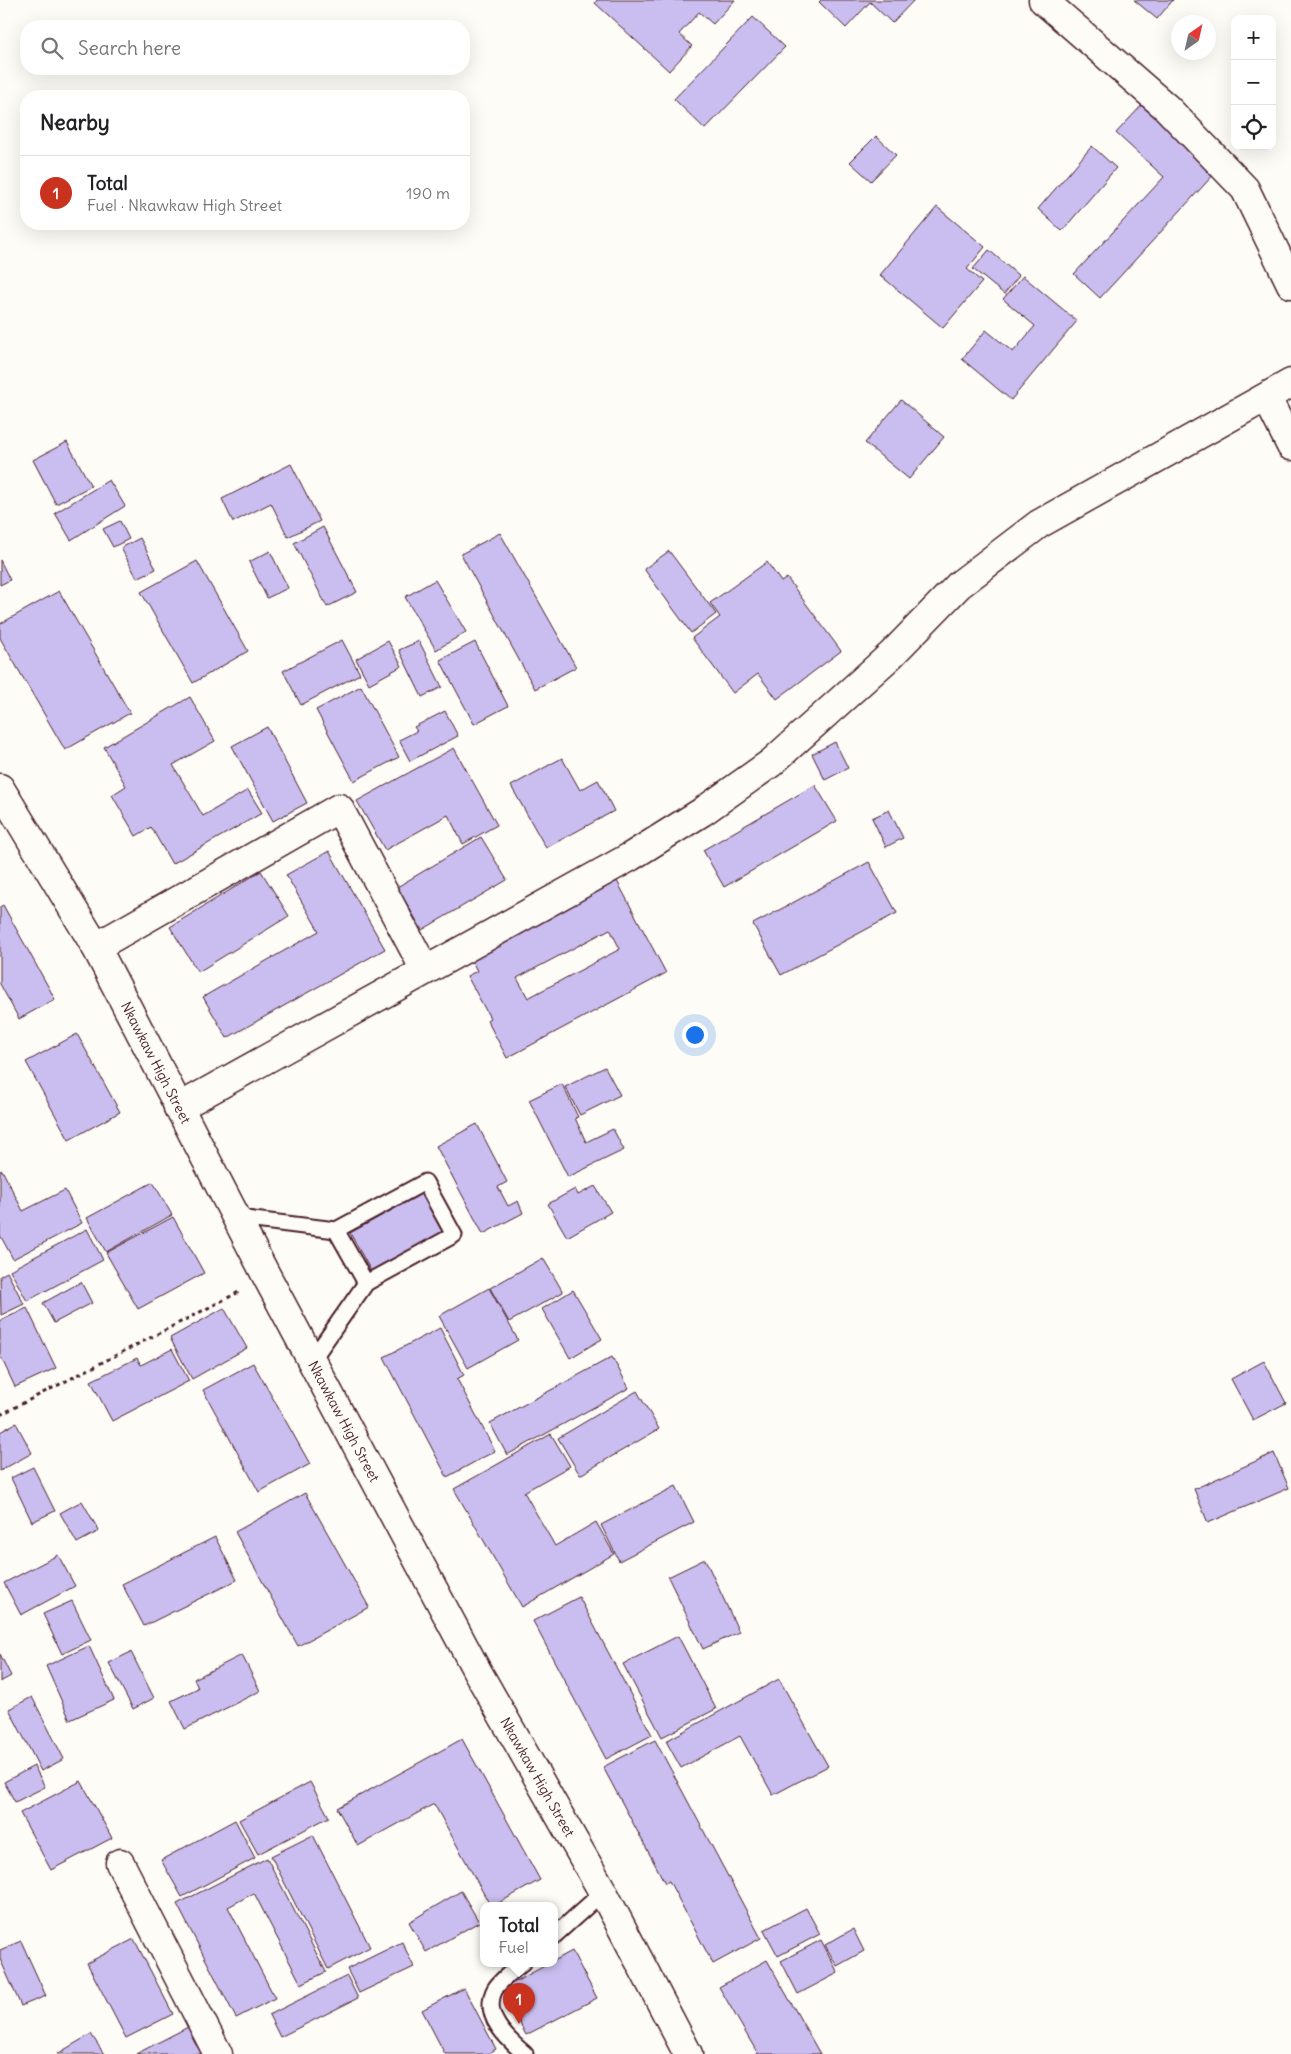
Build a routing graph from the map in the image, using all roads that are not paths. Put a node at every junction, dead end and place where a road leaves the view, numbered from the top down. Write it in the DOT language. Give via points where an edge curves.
graph roads {
  1 [pos="1043,0"];
  2 [pos="1291,284"];
  3 [pos="1291,383"];
  4 [pos="1267,398"];
  5 [pos="1291,446"];
  6 [pos="0,788"];
  7 [pos="96,947"];
  8 [pos="424,970"];
  9 [pos="178,1108"];
  10 [pos="238,1218"];
  11 [pos="336,1230"];
  12 [pos="366,1283"];
  13 [pos="312,1360"];
  14 [pos="120,1863"];
  15 [pos="604,1892"];
  16 [pos="558,1932"];
  17 [pos="519,1967"];
  18 [pos="218,2054"];
  19 [pos="525,2054"];
  20 [pos="688,2054"];
  1 -- 2 [label="street" via="1167,108 1244,189"];
  3 -- 4 [label="street"];
  4 -- 5 [label="street"];
  4 -- 8 [label="street" via="1039,524 959,585 891,655 771,764 702,812 630,857"];
  6 -- 7 [label="street, Nkawkaw High Street"];
  7 -- 8 [label="street" via="339,808"];
  7 -- 9 [label="street, Nkawkaw High Street"];
  8 -- 9 [label="street"];
  9 -- 10 [label="street, Nkawkaw High Street"];
  10 -- 11 [label="lane"];
  10 -- 13 [label="street, Nkawkaw High Street"];
  11 -- 12 [label="lane"];
  11 -- 12 [label="lane" via="425,1182 454,1235"];
  12 -- 13 [label="lane"];
  13 -- 15 [label="street, Nkawkaw High Street" via="476,1670"];
  14 -- 18 [label="street"];
  15 -- 16 [label="lane"];
  15 -- 20 [label="street, Nkawkaw High Street"];
  17 -- 19 [label="lane" via="495,1988 491,2001 493,2020"];
}
